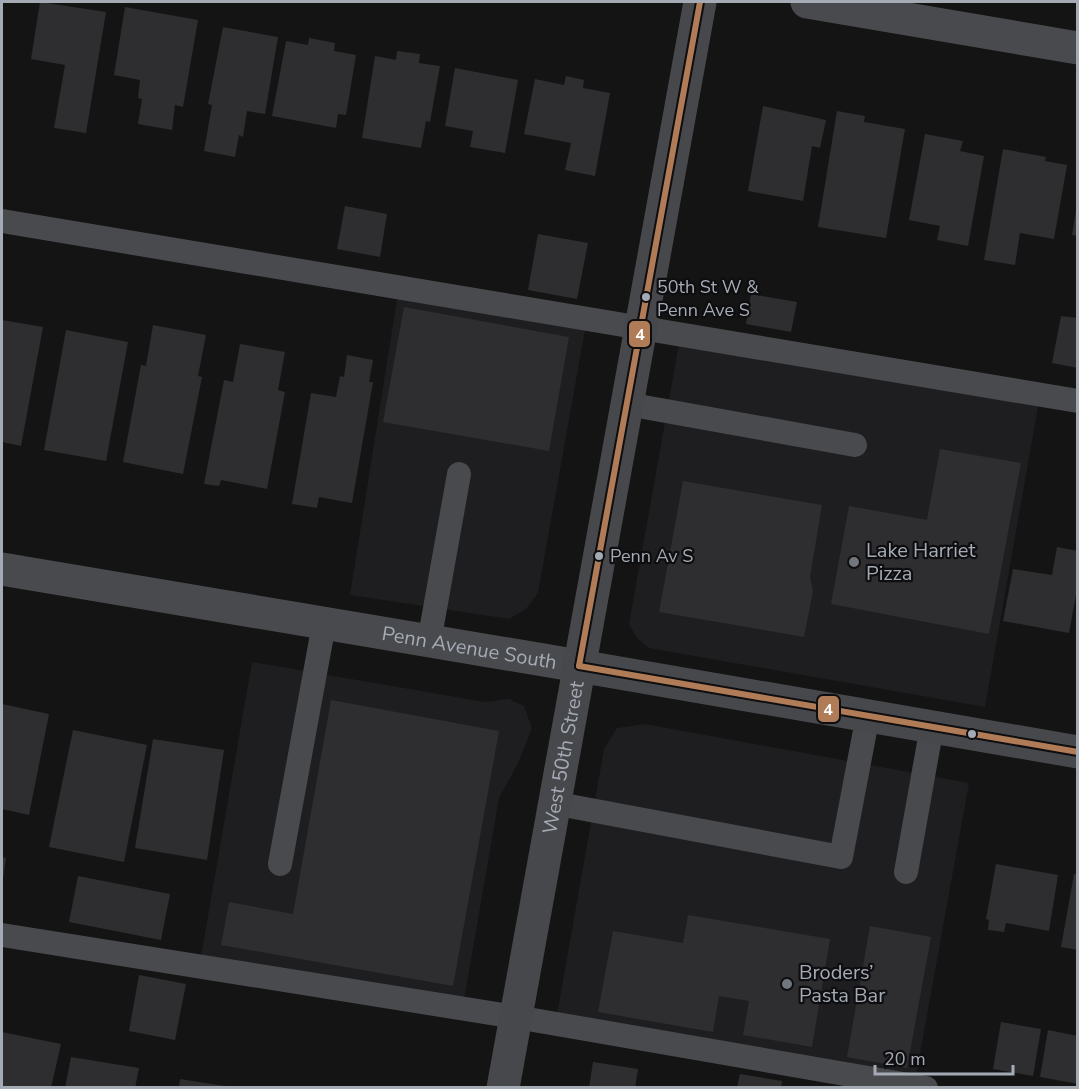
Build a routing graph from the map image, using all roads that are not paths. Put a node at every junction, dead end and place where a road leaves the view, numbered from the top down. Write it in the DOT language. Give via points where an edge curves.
graph roads {
  1 [pos="700,2"];
  2 [pos="807,2"];
  3 [pos="1077,48"];
  4 [pos="2,221"];
  5 [pos="640,327"];
  6 [pos="1077,402"];
  7 [pos="627,404"];
  8 [pos="855,445"];
  9 [pos="459,474"];
  10 [pos="2,569"];
  11 [pos="324,624"];
  12 [pos="429,642"];
  13 [pos="579,666"];
  14 [pos="868,715"];
  15 [pos="932,726"];
  16 [pos="1077,752"];
  17 [pos="553,803"];
  18 [pos="280,864"];
  19 [pos="906,872"];
  20 [pos="2,935"];
  21 [pos="516,1017"];
  22 [pos="503,1088"];
  23 [pos="926,1088"];
  1 -- 5 [label="main road, West 50th Street"];
  2 -- 3 [label="street"];
  4 -- 5 [label="lane"];
  5 -- 6 [label="lane"];
  5 -- 7 [label="main road, West 50th Street"];
  7 -- 8 [label="lane"];
  7 -- 13 [label="main road, West 50th Street"];
  9 -- 12 [label="lane"];
  10 -- 11 [label="street, Penn Avenue South"];
  11 -- 12 [label="street, Penn Avenue South"];
  11 -- 18 [label="lane"];
  12 -- 13 [label="street, Penn Avenue South"];
  13 -- 14 [label="main road, Penn Avenue South"];
  13 -- 17 [label="main road, West 50th Street"];
  14 -- 15 [label="main road, Penn Avenue South"];
  14 -- 17 [label="lane" via="841,857"];
  15 -- 16 [label="main road, Penn Avenue South"];
  15 -- 19 [label="lane"];
  17 -- 21 [label="main road, West 50th Street"];
  20 -- 21 [label="lane"];
  21 -- 22 [label="main road, West 50th Street"];
  21 -- 23 [label="lane"];
}
